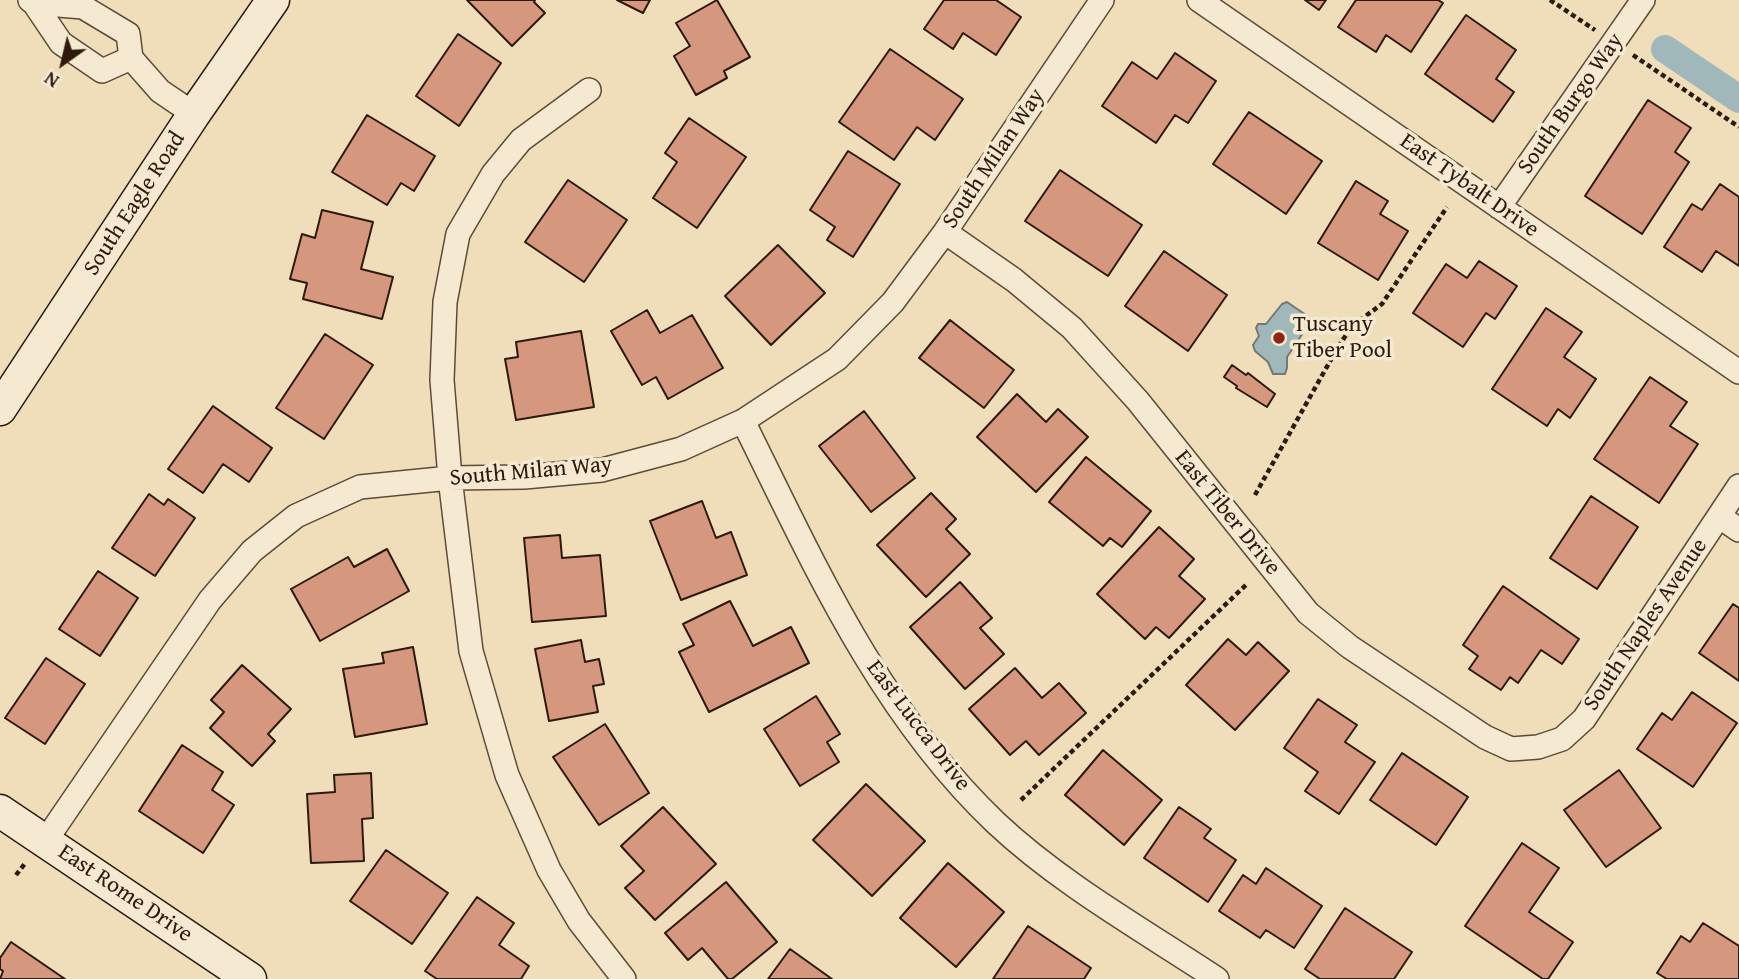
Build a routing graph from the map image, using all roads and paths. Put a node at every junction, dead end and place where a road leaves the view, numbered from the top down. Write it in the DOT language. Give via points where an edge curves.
graph roads {
  1 [pos="273,0"];
  2 [pos="1102,0"];
  3 [pos="1199,0"];
  4 [pos="1550,0"];
  5 [pos="1643,0"];
  6 [pos="32,2"];
  7 [pos="1595,31"];
  8 [pos="1633,55"];
  9 [pos="131,58"];
  10 [pos="589,90"];
  11 [pos="194,114"];
  12 [pos="1739,127"];
  13 [pos="1447,207"];
  14 [pos="1499,207"];
  15 [pos="945,232"];
  16 [pos="1739,372"];
  17 [pos="0,410"];
  18 [pos="743,421"];
  19 [pos="450,478"];
  20 [pos="1739,486"];
  21 [pos="1255,495"];
  22 [pos="1719,516"];
  23 [pos="1739,530"];
  24 [pos="1248,583"];
  25 [pos="1538,747"];
  26 [pos="1021,800"];
  27 [pos="0,811"];
  28 [pos="36,851"];
  29 [pos="16,875"];
  30 [pos="250,979"];
  31 [pos="624,979"];
  32 [pos="1217,979"];
  1 -- 11 [label="main road, South Eagle Road"];
  2 -- 15 [label="street, South Milan Way"];
  3 -- 14 [label="street, East Tybalt Drive"];
  4 -- 7 [label="path"];
  5 -- 14 [label="street, South Burgo Way"];
  6 -- 9 [label="street" via="83,7 128,34"];
  6 -- 9 [label="street" via="61,43 102,71"];
  8 -- 12 [label="path"];
  9 -- 11 [label="street" via="160,91"];
  10 -- 19 [label="street" via="522,140 493,174 458,234 445,302 442,380"];
  11 -- 17 [label="main road, South Eagle Road"];
  13 -- 21 [label="path" via="1382,304 1352,326"];
  14 -- 16 [label="street, East Tybalt Drive"];
  15 -- 18 [label="street, South Milan Way" via="893,302 837,359"];
  15 -- 25 [label="street, East Tiber Drive" via="1072,328 1138,401 1308,613 1350,647 1485,737 1511,749"];
  18 -- 19 [label="street, South Milan Way" via="681,449 602,470"];
  18 -- 32 [label="street, East Lucca Drive" via="858,645 954,779 996,823 1052,869"];
  19 -- 28 [label="street, South Milan Way" via="360,487 296,516 252,551 210,600"];
  19 -- 31 [label="street" via="471,651 507,775 549,870 579,921"];
  20 -- 22 [label="street, South Naples Avenue"];
  22 -- 23 [label="street"];
  22 -- 25 [label="street, South Naples Avenue" via="1584,719 1562,739"];
  24 -- 26 [label="path"];
  27 -- 28 [label="main road, East Rome Drive"];
  28 -- 29 [label="path"];
  28 -- 30 [label="main road, East Rome Drive"];
}
